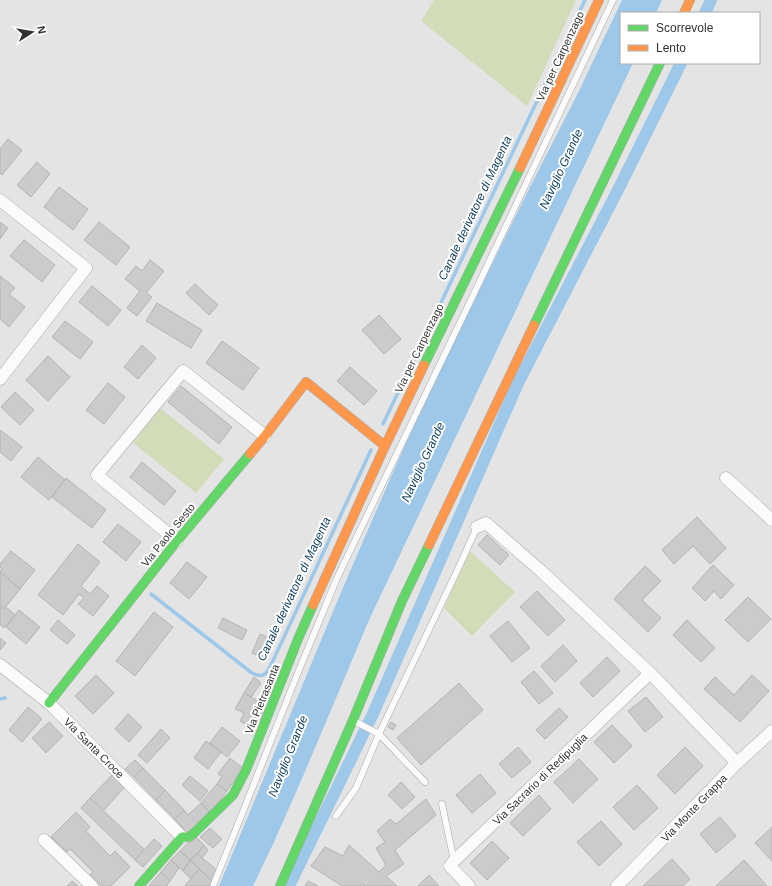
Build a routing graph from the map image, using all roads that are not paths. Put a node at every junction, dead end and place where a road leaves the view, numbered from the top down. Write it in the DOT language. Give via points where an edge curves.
graph roads {
  1 [pos="600,0"];
  2 [pos="613,0"];
  3 [pos="690,0"];
  4 [pos="684,12"];
  5 [pos="660,64"];
  6 [pos="0,200"];
  7 [pos="0,379"];
  8 [pos="265,436"];
  9 [pos="384,446"];
  10 [pos="726,478"];
  11 [pos="772,520"];
  12 [pos="477,526"];
  13 [pos="177,542"];
  14 [pos="0,665"];
  15 [pos="650,673"];
  16 [pos="49,702"];
  17 [pos="353,720"];
  18 [pos="772,731"];
  19 [pos="380,734"];
  20 [pos="737,763"];
  21 [pos="425,782"];
  22 [pos="442,804"];
  23 [pos="336,816"];
  24 [pos="182,837"];
  25 [pos="44,840"];
  26 [pos="454,861"];
  27 [pos="92,886"];
  28 [pos="139,886"];
  29 [pos="212,886"];
  30 [pos="280,886"];
  31 [pos="469,886"];
  32 [pos="617,886"];
  1 -- 9 [label="street, Via per Carpenzago"];
  2 -- 29 [label="lane" via="337,578"];
  3 -- 4 [label="street"];
  5 -- 17 [label="street" via="402,601"];
  6 -- 7 [label="street" via="86,268"];
  8 -- 9 [label="street, Via Paolo Sesto" via="306,382"];
  8 -- 13 [label="street, Via Paolo Sesto"];
  8 -- 13 [label="street" via="183,371 97,475"];
  9 -- 24 [label="street, Via Pietrasanta" via="298,639 243,776 233,795 190,837"];
  10 -- 11 [label="street"];
  12 -- 15 [label="street" via="486,523"];
  12 -- 19 [label="lane"];
  13 -- 16 [label="street, Via Paolo Sesto"];
  14 -- 16 [label="street, Via Santa Croce"];
  15 -- 20 [label="street"];
  15 -- 26 [label="street, Via Sacrario di Redipuglia"];
  16 -- 24 [label="street, Via Santa Croce"];
  17 -- 19 [label="lane"];
  17 -- 30 [label="street"];
  18 -- 20 [label="street, Via Monte Grappa"];
  19 -- 21 [label="lane"];
  19 -- 23 [label="lane" via="356,788"];
  20 -- 32 [label="street, Via Monte Grappa"];
  22 -- 26 [label="lane"];
  24 -- 28 [label="street, Via Pietrasanta"];
  25 -- 27 [label="street"];
  26 -- 31 [label="street" via="450,866"];
}
